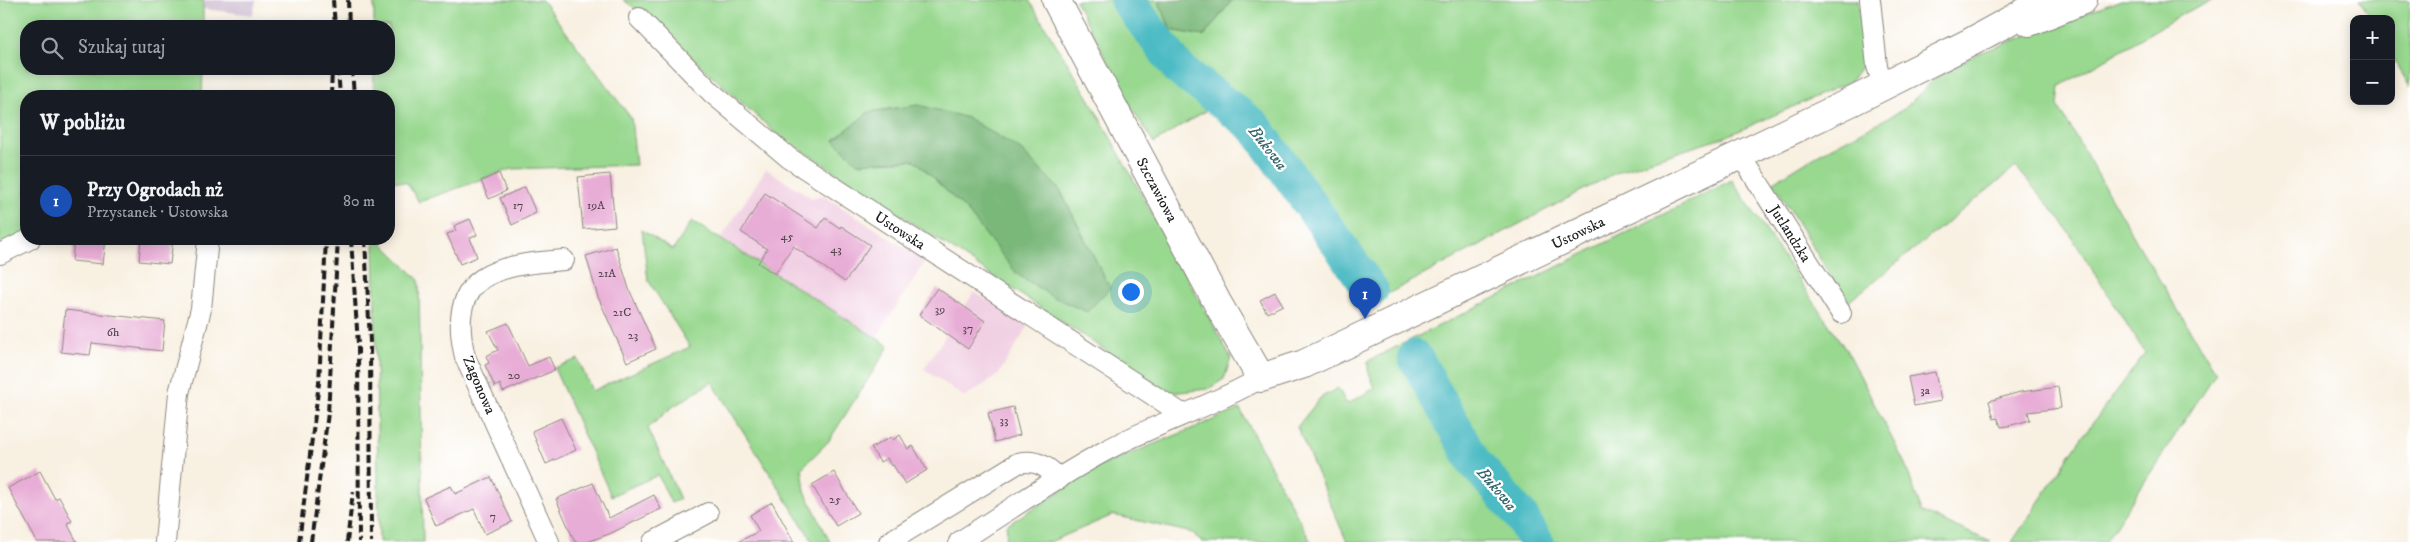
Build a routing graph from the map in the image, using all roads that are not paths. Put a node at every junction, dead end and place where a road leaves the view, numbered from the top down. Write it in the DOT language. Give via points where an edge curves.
graph roads {
  1 [pos="1056,0"];
  2 [pos="1870,0"];
  3 [pos="2047,0"];
  4 [pos="2084,0"];
  5 [pos="639,18"];
  6 [pos="1969,43"];
  7 [pos="1883,86"];
  8 [pos="1740,154"];
  9 [pos="20,244"];
  10 [pos="207,245"];
  11 [pos="0,254"];
  12 [pos="564,260"];
  13 [pos="1841,313"];
  14 [pos="1261,378"];
  15 [pos="1182,414"];
  16 [pos="1059,479"];
  17 [pos="708,513"];
  18 [pos="165,542"];
  19 [pos="549,542"];
  20 [pos="653,542"];
  21 [pos="889,542"];
  22 [pos="959,542"];
  1 -- 14 [label="street, Szczawiowa" via="1218,304"];
  2 -- 7 [label="street" via="1877,66"];
  3 -- 6 [label="street, Ustowska"];
  4 -- 6 [label="street, Ustowska"];
  5 -- 15 [label="street, Ustowska" via="712,93 789,158"];
  6 -- 7 [label="street, Ustowska"];
  7 -- 8 [label="street, Ustowska"];
  8 -- 13 [label="street, Jutlandzka"];
  8 -- 14 [label="street, Ustowska" via="1304,364"];
  9 -- 11 [label="street"];
  10 -- 18 [label="street" via="200,316 179,392"];
  12 -- 19 [label="street, Zagonowa" via="522,263 494,270 482,277 468,295 461,318 465,357"];
  14 -- 15 [label="street, Ustowska" via="1241,390"];
  15 -- 16 [label="street, Ustowska" via="1106,450"];
  16 -- 21 [label="street" via="1040,464 1018,463"];
  16 -- 22 [label="street, Ustowska"];
  17 -- 20 [label="street"];
}
